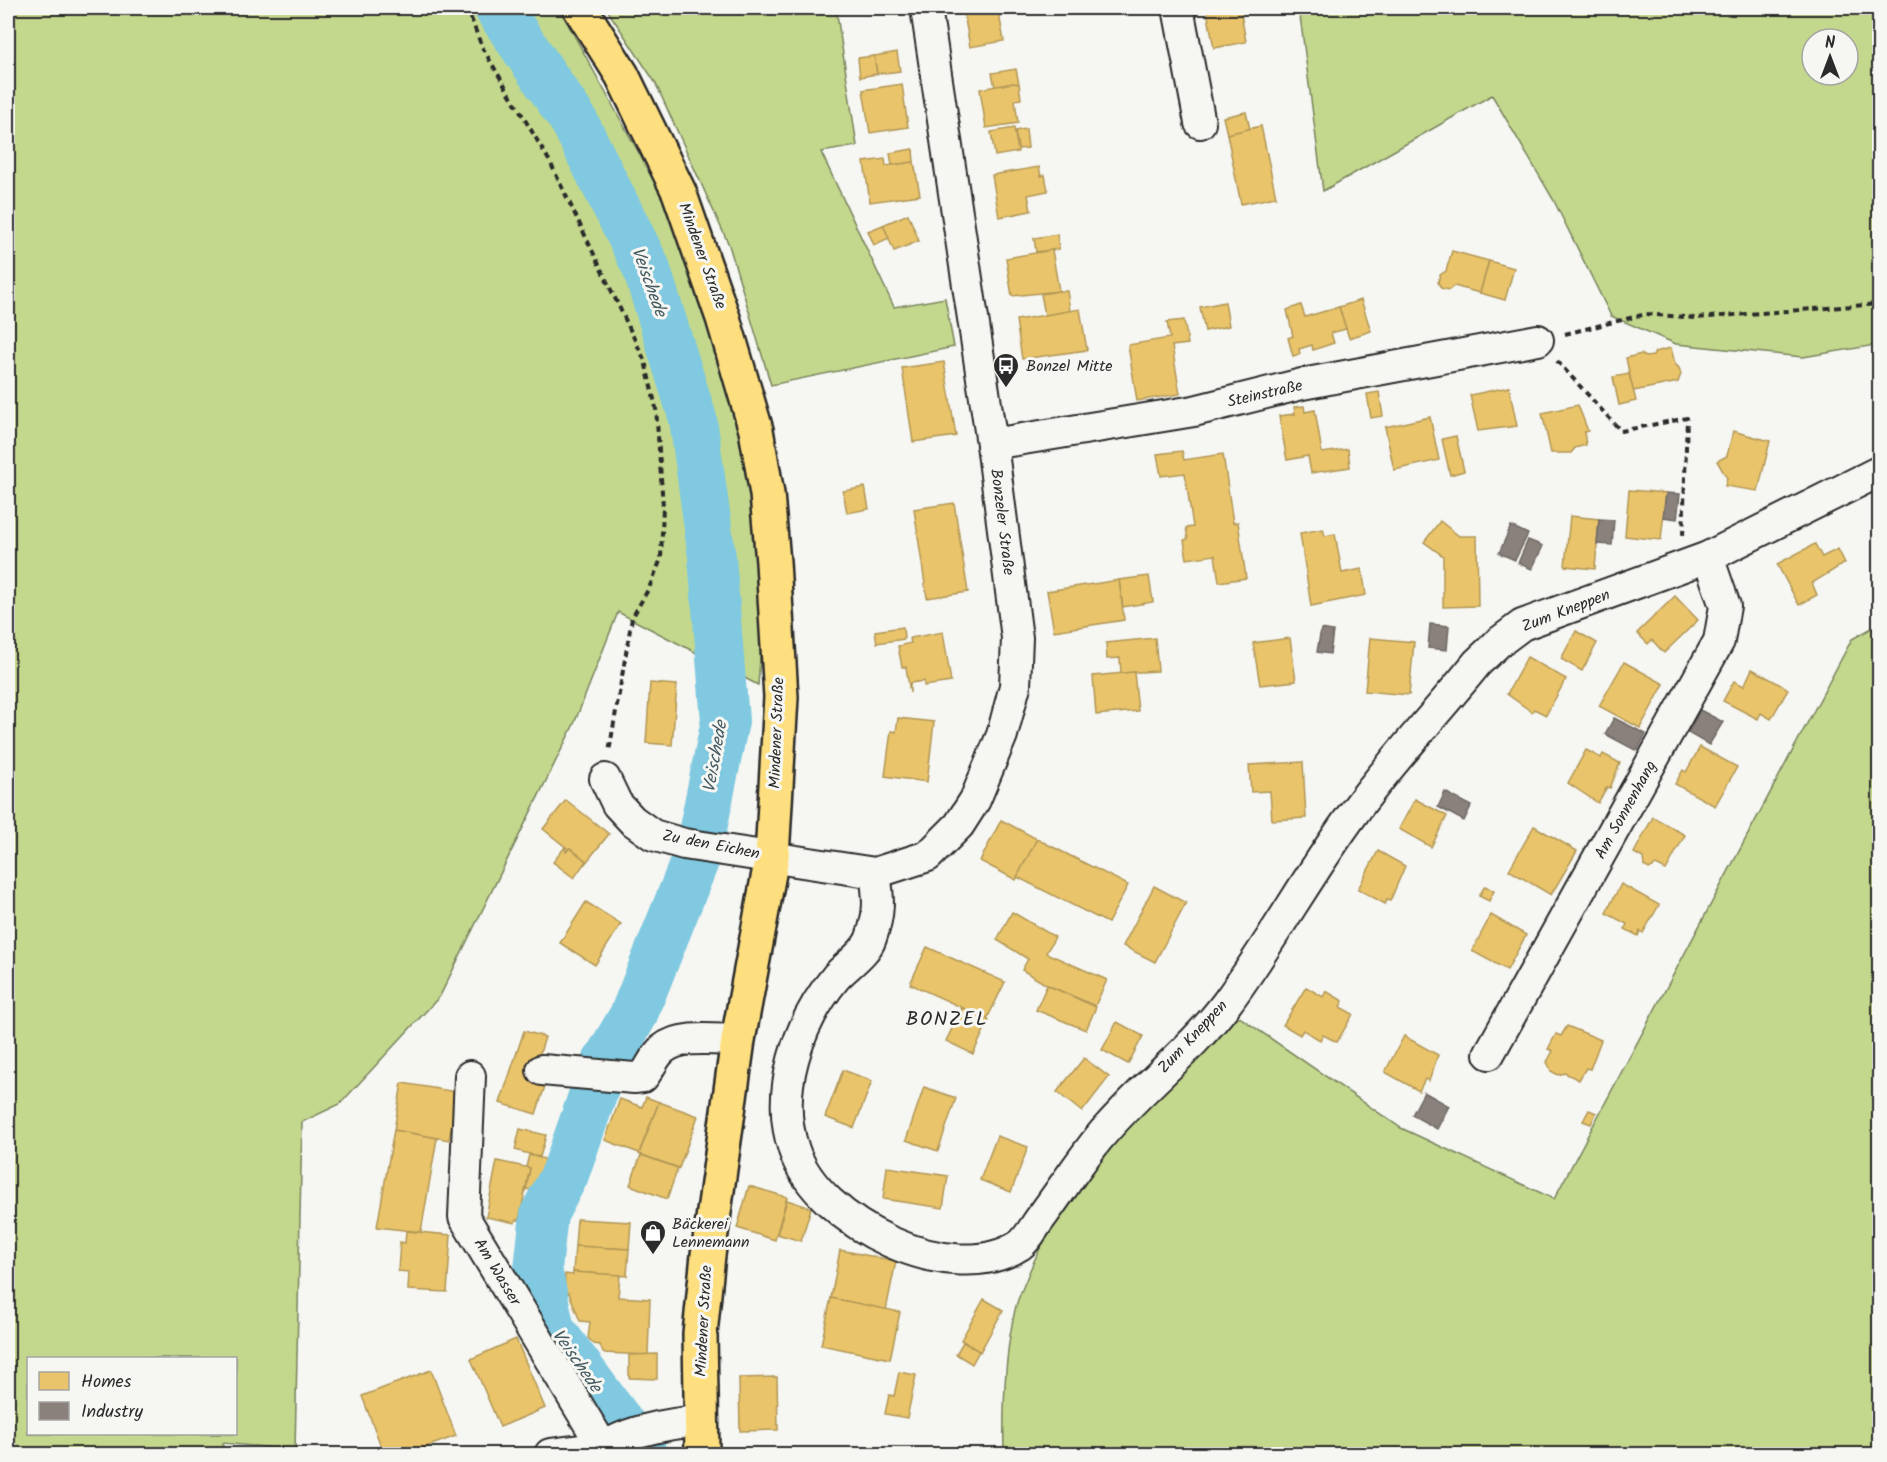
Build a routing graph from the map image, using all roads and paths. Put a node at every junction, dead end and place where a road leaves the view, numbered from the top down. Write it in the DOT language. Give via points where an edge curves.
graph roads {
  1 [pos="467,8"];
  2 [pos="580,8"];
  3 [pos="926,8"];
  4 [pos="1178,8"];
  5 [pos="1200,123"];
  6 [pos="1880,304"];
  7 [pos="1538,340"];
  8 [pos="992,444"];
  9 [pos="1880,471"];
  10 [pos="1695,562"];
  11 [pos="605,779"];
  12 [pos="772,857"];
  13 [pos="875,873"];
  14 [pos="738,1040"];
  15 [pos="1490,1054"];
  16 [pos="542,1070"];
  17 [pos="470,1076"];
  18 [pos="700,1421"];
  19 [pos="605,1448"];
  20 [pos="550,1455"];
  21 [pos="702,1455"];
  1 -- 11 [label="path" via="482,47 550,162 645,361 656,408 663,506 661,559 632,618"];
  2 -- 12 [label="main road, Mindener Straße" via="622,75 679,192 723,318 756,430 767,494 781,697"];
  3 -- 8 [label="street, Bonzeler Straße"];
  4 -- 5 [label="street"];
  6 -- 7 [label="path" via="1695,318 1646,314"];
  7 -- 8 [label="street, Steinstraße" via="1302,384 1194,411"];
  7 -- 10 [label="path" via="1621,431 1687,418"];
  8 -- 13 [label="street, Bonzeler Straße" via="1017,639 1015,686 1002,735 975,800 959,825 928,856"];
  9 -- 10 [label="street, Zum Kneppen"];
  10 -- 13 [label="street, Zum Kneppen" via="1522,625 1477,663 1355,811 1225,1006 1099,1138 1022,1244 994,1257 924,1256 889,1241 836,1208 808,1178 794,1151 787,1115 791,1065 805,1026 835,979 870,942 880,906"];
  10 -- 15 [label="street, Am Sonnenhang" via="1725,606 1719,641"];
  11 -- 12 [label="street, Zu den Eichen" via="616,804 653,834 684,844"];
  12 -- 13 [label="street, Bonzeler Straße"];
  12 -- 14 [label="main road, Mindener Straße"];
  14 -- 16 [label="street" via="674,1044 659,1053 643,1077"];
  14 -- 18 [label="main road, Mindener Straße" via="700,1334"];
  17 -- 19 [label="street, Am Wasser" via="464,1217"];
  18 -- 19 [label="street" via="672,1423"];
  18 -- 21 [label="main road, Mindener Straße"];
  19 -- 20 [label="street"];
}
